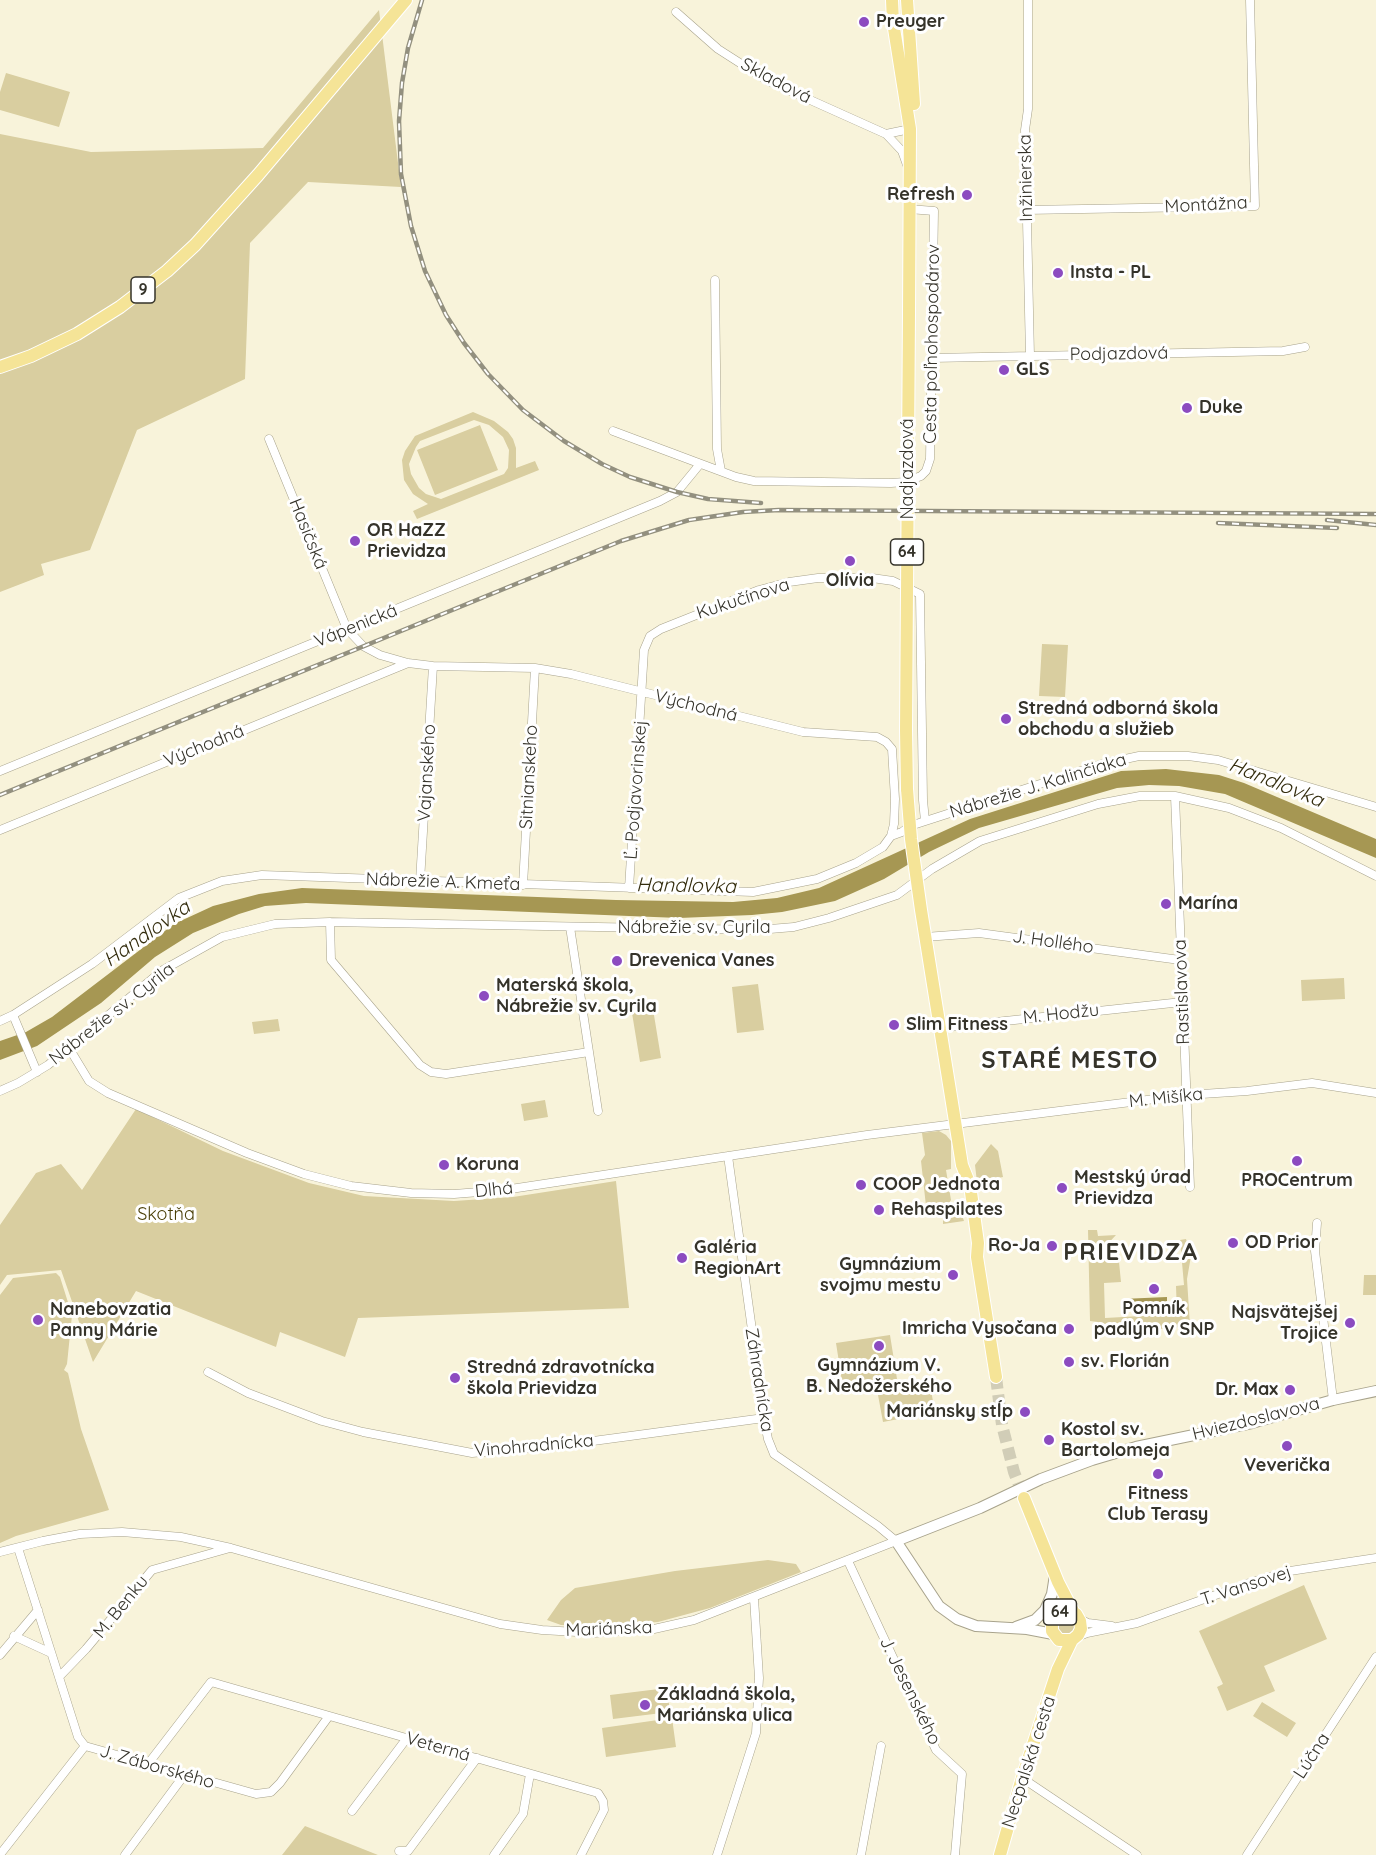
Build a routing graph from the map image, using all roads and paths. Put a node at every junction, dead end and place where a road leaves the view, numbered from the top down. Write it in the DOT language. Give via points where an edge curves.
graph roads {
  1 [pos="892,0"];
  2 [pos="907,0"];
  3 [pos="1028,0"];
  4 [pos="1250,0"];
  5 [pos="403,3"];
  6 [pos="676,12"];
  7 [pos="910,129"];
  8 [pos="886,134"];
  9 [pos="910,174"];
  10 [pos="909,209"];
  11 [pos="1026,210"];
  12 [pos="715,280"];
  13 [pos="1305,347"];
  14 [pos="1030,356"];
  15 [pos="932,358"];
  16 [pos="0,367"];
  17 [pos="613,431"];
  18 [pos="269,439"];
  19 [pos="700,464"];
  20 [pos="721,471"];
  21 [pos="346,629"];
  22 [pos="408,663"];
  23 [pos="433,666"];
  24 [pos="535,668"];
  25 [pos="642,693"];
  26 [pos="0,771"];
  27 [pos="908,795"];
  28 [pos="1175,796"];
  29 [pos="895,799"];
  30 [pos="1376,807"];
  31 [pos="925,821"];
  32 [pos="0,830"];
  33 [pos="911,832"];
  34 [pos="891,836"];
  35 [pos="1376,876"];
  36 [pos="420,881"];
  37 [pos="917,881"];
  38 [pos="523,885"];
  39 [pos="629,888"];
  40 [pos="330,922"];
  41 [pos="570,927"];
  42 [pos="925,937"];
  43 [pos="1180,960"];
  44 [pos="1182,1002"];
  45 [pos="14,1015"];
  46 [pos="0,1021"];
  47 [pos="940,1028"];
  48 [pos="69,1048"];
  49 [pos="589,1052"];
  50 [pos="37,1072"];
  51 [pos="0,1091"];
  52 [pos="1376,1093"];
  53 [pos="1187,1095"];
  54 [pos="598,1111"];
  55 [pos="955,1125"];
  56 [pos="728,1156"];
  57 [pos="1190,1187"];
  58 [pos="1317,1223"];
  59 [pos="208,1372"];
  60 [pos="996,1377"];
  61 [pos="1376,1391"];
  62 [pos="1334,1400"];
  63 [pos="764,1418"];
  64 [pos="1041,1479"];
  65 [pos="1024,1498"];
  66 [pos="897,1541"];
  67 [pos="18,1548"];
  68 [pos="231,1548"];
  69 [pos="0,1552"];
  70 [pos="1376,1558"];
  71 [pos="848,1561"];
  72 [pos="1057,1579"];
  73 [pos="754,1598"];
  74 [pos="38,1610"];
  75 [pos="1056,1616"];
  76 [pos="1077,1616"];
  77 [pos="1120,1627"];
  78 [pos="1014,1628"];
  79 [pos="1027,1629"];
  80 [pos="14,1636"];
  81 [pos="1055,1636"];
  82 [pos="1074,1638"];
  83 [pos="51,1653"];
  84 [pos="0,1655"];
  85 [pos="1376,1657"];
  86 [pos="1058,1669"];
  87 [pos="59,1677"];
  88 [pos="329,1716"];
  89 [pos="407,1738"];
  90 [pos="85,1746"];
  91 [pos="881,1746"];
  92 [pos="477,1758"];
  93 [pos="148,1764"];
  94 [pos="185,1774"];
  95 [pos="530,1774"];
  96 [pos="1022,1778"];
  97 [pos="352,1811"];
  98 [pos="399,1851"];
  99 [pos="2,1852"];
  100 [pos="125,1855"];
  101 [pos="494,1855"];
  102 [pos="581,1855"];
  103 [pos="717,1855"];
  104 [pos="861,1855"];
  105 [pos="955,1855"];
  106 [pos="1000,1855"];
  107 [pos="1137,1855"];
  108 [pos="1247,1855"];
  1 -- 7 [label="main road, Nadjazdová / 64"];
  2 -- 7 [label="main road, Nadjazdová / 64" via="914,98"];
  3 -- 11 [label="street, Inžinierska"];
  4 -- 11 [label="street, Montážna" via="1255,207"];
  5 -- 16 [label="main road, 9" via="195,245 147,288 77,334"];
  6 -- 8 [label="street, Skladová" via="718,48 768,81"];
  7 -- 8 [label="street"];
  7 -- 9 [label="main road, Nadjazdová / 64"];
  8 -- 9 [label="street, Skladová" via="902,151"];
  9 -- 10 [label="main road, Nadjazdová / 64"];
  10 -- 15 [label="street, Cesta poľnohospodárov" via="934,211"];
  10 -- 27 [label="main road, Nadjazdová / 64, bridge"];
  11 -- 14 [label="street, Inžinierska"];
  12 -- 20 [label="street" via="717,449"];
  13 -- 14 [label="street, Podjazdová" via="1283,351"];
  14 -- 15 [label="street, Podjazdová"];
  15 -- 20 [label="street, Cesta poľnohospodárov" via="930,459 926,471 915,479 768,483"];
  17 -- 19 [label="street, Cesta poľnohospodárov"];
  18 -- 21 [label="street, Hasičská"];
  19 -- 20 [label="street, Cesta poľnohospodárov"];
  19 -- 21 [label="street, Vápenická" via="677,492 660,501"];
  21 -- 22 [label="street, Východná" via="363,646"];
  21 -- 26 [label="street, Vápenická"];
  22 -- 23 [label="street, Východná"];
  22 -- 32 [label="street, Východná"];
  23 -- 24 [label="street, Východná"];
  23 -- 36 [label="street, Vajanského"];
  24 -- 25 [label="street, Východná"];
  24 -- 38 [label="street, Sitnianskeho"];
  25 -- 29 [label="street, Východná" via="803,732 877,737 892,749"];
  25 -- 31 [label="street, Kukučínova" via="644,650 650,636 661,628 789,582 818,578 893,581 920,594"];
  25 -- 39 [label="street, Ľ. Podjavorinskej"];
  27 -- 29 [label="street"];
  27 -- 33 [label="main road, Nadjazdová / 64"];
  28 -- 35 [label="street, Nábrežie sv. Cyrila" via="1229,808 1281,828"];
  28 -- 37 [label="street, Nábrežie sv. Cyrila" via="1121,799 980,841"];
  28 -- 43 [label="street, Rastislavova"];
  29 -- 34 [label="street, Východná"];
  30 -- 31 [label="street, Nábrežie J. Kalinčiaka" via="1230,763 1157,755 1112,761"];
  31 -- 33 [label="street, Nábrežie J. Kalinčiaka"];
  33 -- 34 [label="street, Nábrežie A. Kmeťa"];
  33 -- 37 [label="main road, Nadjazdová / 64"];
  34 -- 39 [label="street, Nábrežie A. Kmeťa" via="883,847 856,863 790,885 753,892"];
  36 -- 38 [label="street, Nábrežie A. Kmeťa"];
  36 -- 45 [label="street, Nábrežie A. Kmeťa" via="262,875 222,881 180,898 92,964"];
  37 -- 41 [label="street, Nábrežie sv. Cyrila" via="897,895 794,927"];
  37 -- 42 [label="main road, 64"];
  38 -- 39 [label="street, Nábrežie A. Kmeťa"];
  40 -- 41 [label="street, Nábrežie sv. Cyrila"];
  40 -- 48 [label="street, Nábrežie sv. Cyrila" via="275,924 222,937 164,970"];
  40 -- 49 [label="street" via="331,960 420,1065 431,1072 446,1074"];
  41 -- 49 [label="street"];
  42 -- 43 [label="street, J. Hollého" via="979,933"];
  42 -- 47 [label="main road, 64"];
  43 -- 44 [label="street, Rastislavova"];
  44 -- 47 [label="street, M. Hodžu"];
  44 -- 53 [label="street, Rastislavova"];
  45 -- 46 [label="street, Nábrežie A. Kmeťa"];
  45 -- 50 [label="street"];
  47 -- 55 [label="main road, 64"];
  48 -- 50 [label="street, Nábrežie sv. Cyrila"];
  48 -- 56 [label="street, Dlhá" via="88,1081 108,1093 276,1165 351,1186 454,1194"];
  49 -- 54 [label="street"];
  50 -- 51 [label="street, Nábrežie sv. Cyrila"];
  52 -- 53 [label="street, M. Mišíka" via="1312,1083"];
  53 -- 55 [label="street, M. Mišíka"];
  53 -- 57 [label="street, Rastislavova"];
  55 -- 56 [label="street, Dlhá"];
  55 -- 60 [label="main road, 64" via="970,1185"];
  56 -- 63 [label="street, Záhradnícka"];
  58 -- 62 [label="street" via="1315,1251"];
  59 -- 63 [label="street, Vinohradnícka" via="248,1393 322,1421 472,1453 567,1445"];
  61 -- 62 [label="street, Hviezdoslavova"];
  62 -- 64 [label="street, Hviezdoslavova" via="1243,1425 1136,1447"];
  63 -- 66 [label="street, Záhradnícka" via="774,1454"];
  64 -- 66 [label="street, Mariánska"];
  65 -- 72 [label="main road, 64"];
  66 -- 71 [label="street, Mariánska"];
  66 -- 78 [label="street" via="929,1594 948,1614 976,1626"];
  67 -- 68 [label="street, Mariánska" via="67,1536 122,1532 181,1537"];
  67 -- 69 [label="street, Mariánska"];
  67 -- 74 [label="street, J. Záborského"];
  68 -- 73 [label="street, Mariánska" via="500,1624 542,1630 594,1633 654,1629 694,1620"];
  68 -- 87 [label="street, M. Benku" via="152,1570"];
  70 -- 77 [label="street, T. Vansovej" via="1290,1571"];
  71 -- 73 [label="street, Mariánska"];
  71 -- 105 [label="street, J. Jesenského" via="936,1750 962,1774"];
  72 -- 75 [label="main road, 64"];
  72 -- 76 [label="main road, 64"];
  72 -- 78 [label="street" via="1046,1610 1035,1620"];
  73 -- 103 [label="street" via="759,1677 756,1733"];
  74 -- 80 [label="street"];
  74 -- 83 [label="street, J. Záborského"];
  75 -- 76 [label="main road, 64" via="1067,1611"];
  75 -- 79 [label="street"];
  75 -- 81 [label="main road, 64"];
  76 -- 77 [label="street, T. Vansovej" via="1088,1623"];
  76 -- 82 [label="main road, 64" via="1081,1629"];
  77 -- 82 [label="street, T. Vansovej"];
  78 -- 79 [label="street"];
  79 -- 81 [label="street"];
  80 -- 83 [label="street"];
  80 -- 84 [label="street"];
  81 -- 82 [label="main road, 64" via="1064,1641"];
  81 -- 86 [label="main road, Necpalská cesta / 64"];
  82 -- 86 [label="main road, Necpalská cesta / 64"];
  83 -- 87 [label="street, J. Záborského"];
  85 -- 108 [label="street, Lúčna"];
  86 -- 96 [label="main road, Necpalská cesta / 64"];
  87 -- 90 [label="street, J. Záborského" via="78,1737"];
  88 -- 89 [label="street, Veterná"];
  88 -- 93 [label="street, Veterná" via="212,1682"];
  88 -- 94 [label="street, J. Záborského" via="271,1792 256,1794"];
  89 -- 92 [label="street, Veterná"];
  89 -- 97 [label="street"];
  90 -- 93 [label="street, J. Záborského"];
  90 -- 99 [label="street"];
  91 -- 104 [label="street"];
  92 -- 95 [label="street, Veterná"];
  92 -- 98 [label="street" via="408,1851"];
  93 -- 94 [label="street, J. Záborského"];
  94 -- 100 [label="street"];
  95 -- 101 [label="street" via="523,1814"];
  95 -- 102 [label="street, Veterná" via="598,1793 604,1810"];
  96 -- 106 [label="main road, Necpalská cesta / 64"];
  96 -- 107 [label="street"];
}
